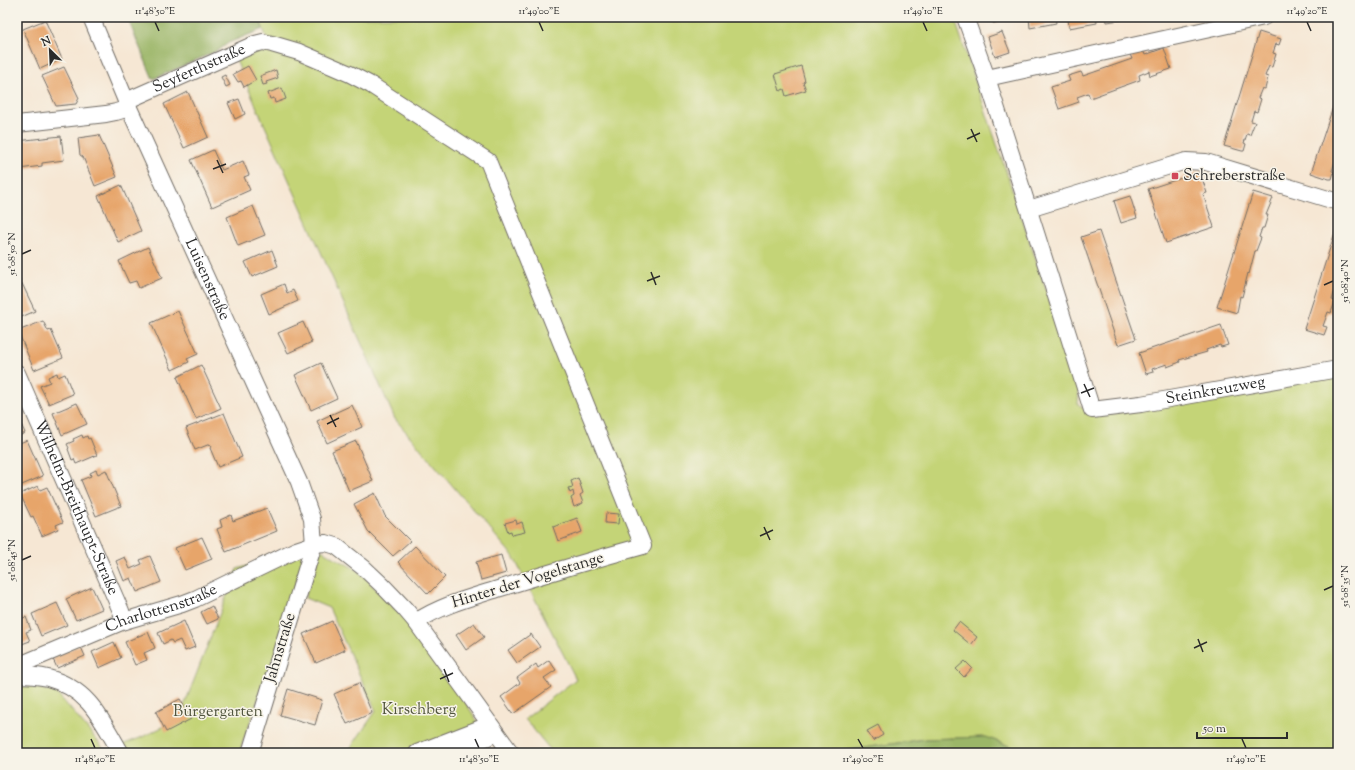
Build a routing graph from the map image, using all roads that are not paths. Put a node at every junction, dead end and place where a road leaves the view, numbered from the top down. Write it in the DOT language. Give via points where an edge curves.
graph roads {
  1 [pos="91,17"];
  2 [pos="965,17"];
  3 [pos="1264,17"];
  4 [pos="987,78"];
  5 [pos="128,104"];
  6 [pos="17,124"];
  7 [pos="1338,202"];
  8 [pos="1029,209"];
  9 [pos="1338,369"];
  10 [pos="17,373"];
  11 [pos="314,544"];
  12 [pos="643,546"];
  13 [pos="124,620"];
  14 [pos="416,622"];
  15 [pos="19,676"];
  16 [pos="498,736"];
  17 [pos="121,753"];
  18 [pos="250,753"];
  19 [pos="417,753"];
  20 [pos="448,753"];
  21 [pos="467,753"];
  22 [pos="511,753"];
  1 -- 5 [label="street, Luisenstraße"];
  2 -- 4 [label="street"];
  3 -- 4 [label="street"];
  4 -- 8 [label="street"];
  5 -- 6 [label="street, Seyferthstraße" via="122,111 106,114"];
  5 -- 11 [label="street, Luisenstraße" via="298,482 312,519"];
  5 -- 12 [label="street, Seyferthstraße" via="263,42 299,52 371,85 488,161"];
  7 -- 8 [label="street" via="1206,162 1186,161"];
  8 -- 9 [label="street, Steinkreuzweg" via="1092,410 1141,404"];
  10 -- 13 [label="street, Wilhelm-Breithaupt-Straße"];
  11 -- 13 [label="street, Charlottenstraße" via="282,556 195,599"];
  11 -- 14 [label="street" via="326,543 336,546 382,585"];
  11 -- 18 [label="street, Jahnstraße"];
  12 -- 14 [label="street, Hinter der Vogelstange" via="469,598 427,614"];
  13 -- 15 [label="street, Charlottenstraße" via="22,664"];
  14 -- 16 [label="street"];
  15 -- 17 [label="street" via="39,676 78,692 100,717"];
  16 -- 21 [label="street" via="484,746"];
  16 -- 22 [label="street"];
  19 -- 20 [label="street" via="484,726 488,737"];
}
